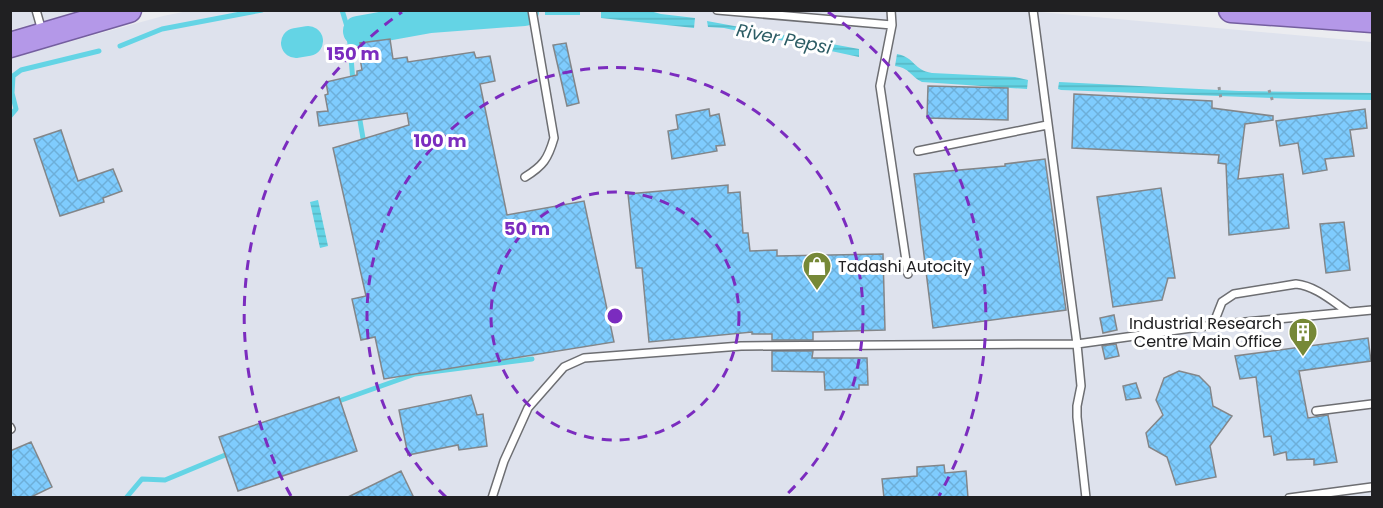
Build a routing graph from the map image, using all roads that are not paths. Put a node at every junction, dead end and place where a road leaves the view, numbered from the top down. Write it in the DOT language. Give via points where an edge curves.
graph roads {
  1 [pos="36,10"];
  2 [pos="129,10"];
  3 [pos="532,10"];
  4 [pos="717,10"];
  5 [pos="891,10"];
  6 [pos="1033,10"];
  7 [pos="1231,10"];
  8 [pos="93,16"];
  9 [pos="1372,20"];
  10 [pos="892,25"];
  11 [pos="44,36"];
  12 [pos="10,45"];
  13 [pos="1047,125"];
  14 [pos="918,151"];
  15 [pos="525,177"];
  16 [pos="908,274"];
  17 [pos="1372,310"];
  18 [pos="1347,311"];
  19 [pos="1213,325"];
  20 [pos="1077,344"];
  21 [pos="1372,405"];
  22 [pos="1316,411"];
  23 [pos="1372,487"];
  24 [pos="492,498"];
  25 [pos="1086,498"];
  26 [pos="1289,498"];
  1 -- 11 [label="lane"];
  2 -- 8 [label="highway"];
  3 -- 15 [label="lane" via="554,138 540,168"];
  4 -- 10 [label="lane"];
  5 -- 10 [label="lane"];
  6 -- 13 [label="lane"];
  7 -- 9 [label="highway"];
  8 -- 11 [label="highway"];
  10 -- 16 [label="lane" via="880,86"];
  11 -- 12 [label="highway"];
  13 -- 14 [label="lane"];
  13 -- 20 [label="lane"];
  17 -- 18 [label="lane"];
  18 -- 19 [label="lane"];
  18 -- 19 [label="lane" via="1319,292 1296,284 1233,294 1222,302"];
  19 -- 20 [label="lane"];
  20 -- 24 [label="lane" via="741,346 584,358 564,367 528,408"];
  20 -- 25 [label="lane" via="1081,386 1077,417"];
  21 -- 22 [label="lane"];
  23 -- 26 [label="lane"];
}
